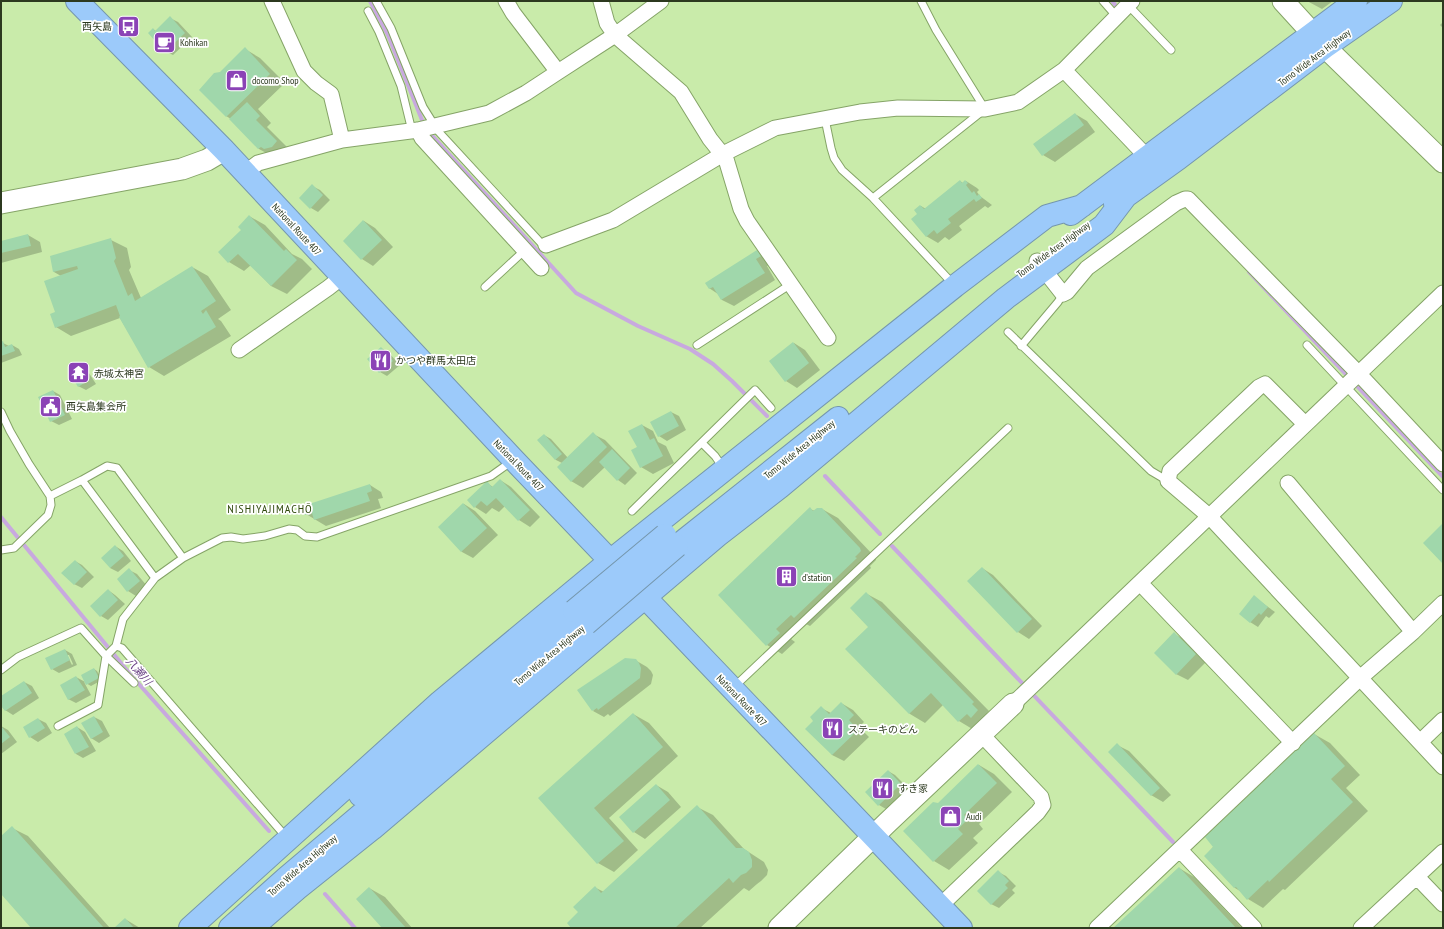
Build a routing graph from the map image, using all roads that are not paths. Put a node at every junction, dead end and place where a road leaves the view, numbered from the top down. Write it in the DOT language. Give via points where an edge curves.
graph roads {
  1 [pos="78,1"];
  2 [pos="272,1"];
  3 [pos="376,1"];
  4 [pos="506,1"];
  5 [pos="601,1"];
  6 [pos="661,1"];
  7 [pos="921,1"];
  8 [pos="1103,1"];
  9 [pos="1283,1"];
  10 [pos="1356,1"];
  11 [pos="1391,1"];
  12 [pos="1130,3"];
  13 [pos="368,11"];
  14 [pos="1117,17"];
  15 [pos="615,35"];
  16 [pos="1318,40"];
  17 [pos="1171,50"];
  18 [pos="1064,70"];
  19 [pos="558,72"];
  20 [pos="986,109"];
  21 [pos="825,119"];
  22 [pos="434,126"];
  23 [pos="415,130"];
  24 [pos="342,140"];
  25 [pos="224,150"];
  26 [pos="723,154"];
  27 [pos="1147,157"];
  28 [pos="1443,162"];
  29 [pos="245,174"];
  30 [pos="873,198"];
  31 [pos="1,203"];
  32 [pos="1082,206"];
  33 [pos="546,246"];
  34 [pos="524,250"];
  35 [pos="1041,265"];
  36 [pos="541,268"];
  37 [pos="342,277"];
  38 [pos="792,284"];
  39 [pos="955,286"];
  40 [pos="485,288"];
  41 [pos="1063,294"];
  42 [pos="1440,301"];
  43 [pos="1008,332"];
  44 [pos="828,338"];
  45 [pos="697,345"];
  46 [pos="1307,345"];
  47 [pos="1021,346"];
  48 [pos="239,350"];
  49 [pos="1359,374"];
  50 [pos="1345,387"];
  51 [pos="771,408"];
  52 [pos="1,412"];
  53 [pos="1305,424"];
  54 [pos="1008,428"];
  55 [pos="702,443"];
  56 [pos="513,459"];
  57 [pos="1443,464"];
  58 [pos="724,469"];
  59 [pos="82,480"];
  60 [pos="1168,481"];
  61 [pos="1288,483"];
  62 [pos="1443,490"];
  63 [pos="50,496"];
  64 [pos="632,511"];
  65 [pos="1209,516"];
  66 [pos="671,541"];
  67 [pos="1,550"];
  68 [pos="183,558"];
  69 [pos="610,561"];
  70 [pos="155,578"];
  71 [pos="1140,583"];
  72 [pos="644,596"];
  73 [pos="1443,603"];
  74 [pos="580,617"];
  75 [pos="1413,632"];
  76 [pos="116,646"];
  77 [pos="107,655"];
  78 [pos="1,670"];
  79 [pos="1360,678"];
  80 [pos="134,683"];
  81 [pos="732,689"];
  82 [pos="1013,704"];
  83 [pos="1443,720"];
  84 [pos="58,726"];
  85 [pos="982,735"];
  86 [pos="1420,742"];
  87 [pos="1293,744"];
  88 [pos="1443,767"];
  89 [pos="874,836"];
  90 [pos="289,840"];
  91 [pos="1180,850"];
  92 [pos="1443,852"];
  93 [pos="1417,877"];
  94 [pos="1443,904"];
  95 [pos="940,906"];
  96 [pos="190,928"];
  97 [pos="206,928"];
  98 [pos="230,928"];
  99 [pos="252,928"];
  100 [pos="779,928"];
  101 [pos="961,928"];
  102 [pos="1097,928"];
  103 [pos="1254,928"];
  104 [pos="1362,928"];
  1 -- 25 [label="highway, National Route 407"];
  2 -- 24 [label="street" via="304,71 331,94"];
  3 -- 22 [label="lane" via="391,28 423,107"];
  4 -- 19 [label="street"];
  5 -- 15 [label="street" via="607,23"];
  6 -- 15 [label="street"];
  7 -- 20 [label="lane" via="936,30"];
  8 -- 14 [label="lane"];
  9 -- 16 [label="street"];
  10 -- 16 [label="highway, Tomo Wide Area Highway"];
  11 -- 16 [label="highway, Tomo Wide Area Highway"];
  12 -- 14 [label="street"];
  12 -- 17 [label="lane"];
  13 -- 23 [label="lane" via="401,86"];
  14 -- 18 [label="street"];
  15 -- 19 [label="street"];
  15 -- 26 [label="street" via="682,92 710,139"];
  16 -- 27 [label="highway, Tomo Wide Area Highway"];
  16 -- 28 [label="street"];
  16 -- 35 [label="highway, Tomo Wide Area Highway" via="1179,158 1126,196 1104,225"];
  18 -- 20 [label="street" via="1018,102"];
  18 -- 27 [label="street"];
  19 -- 22 [label="street" via="489,113"];
  20 -- 21 [label="street" via="898,108"];
  20 -- 30 [label="lane"];
  21 -- 26 [label="street" via="775,128"];
  21 -- 30 [label="lane" via="834,158 842,170"];
  22 -- 23 [label="street"];
  22 -- 33 [label="lane"];
  23 -- 24 [label="street"];
  23 -- 34 [label="street"];
  24 -- 29 [label="street" via="258,163"];
  25 -- 29 [label="highway, National Route 407"];
  25 -- 31 [label="street" via="207,160 182,169"];
  26 -- 33 [label="street" via="613,220"];
  26 -- 38 [label="street" via="747,221"];
  27 -- 32 [label="highway, Tomo Wide Area Highway"];
  29 -- 37 [label="highway, National Route 407"];
  30 -- 39 [label="lane"];
  32 -- 39 [label="highway" via="1047,216"];
  32 -- 66 [label="highway, Tomo Wide Area Highway" via="988,276"];
  34 -- 36 [label="street"];
  34 -- 40 [label="lane"];
  35 -- 41 [label="street"];
  35 -- 66 [label="highway, Tomo Wide Area Highway" via="989,297"];
  35 -- 72 [label="highway" via="780,487"];
  37 -- 48 [label="street"];
  37 -- 56 [label="highway, National Route 407"];
  38 -- 44 [label="street"];
  38 -- 45 [label="lane"];
  39 -- 58 [label="highway"];
  41 -- 47 [label="lane"];
  41 -- 49 [label="street" via="1087,268 1185,199"];
  42 -- 49 [label="street"];
  43 -- 47 [label="lane"];
  46 -- 50 [label="lane"];
  47 -- 60 [label="lane" via="1151,471"];
  49 -- 50 [label="street"];
  49 -- 57 [label="street"];
  50 -- 53 [label="street"];
  50 -- 62 [label="lane"];
  51 -- 55 [label="lane" via="755,390"];
  52 -- 63 [label="lane" via="29,464"];
  53 -- 60 [label="street" via="1265,384 1170,471"];
  53 -- 65 [label="street"];
  54 -- 81 [label="lane"];
  55 -- 58 [label="lane"];
  55 -- 64 [label="lane"];
  56 -- 68 [label="lane" via="491,476 317,537 305,536 289,529 243,539 222,538"];
  56 -- 69 [label="highway, National Route 407"];
  58 -- 69 [label="highway"];
  59 -- 63 [label="lane"];
  59 -- 68 [label="lane" via="107,466 117,468"];
  59 -- 70 [label="lane"];
  60 -- 65 [label="street"];
  61 -- 75 [label="street"];
  63 -- 67 [label="lane" via="52,505 48,515 17,546"];
  65 -- 71 [label="street"];
  65 -- 79 [label="street"];
  66 -- 74 [label="highway, Tomo Wide Area Highway, bridge"];
  68 -- 70 [label="lane"];
  69 -- 72 [label="highway, National Route 407"];
  69 -- 90 [label="highway" via="440,702"];
  70 -- 76 [label="lane" via="123,619"];
  71 -- 82 [label="street"];
  71 -- 87 [label="street"];
  72 -- 81 [label="highway, National Route 407"];
  72 -- 99 [label="highway" via="372,829"];
  73 -- 75 [label="street"];
  74 -- 97 [label="highway, Tomo Wide Area Highway"];
  74 -- 98 [label="highway, Tomo Wide Area Highway"];
  75 -- 79 [label="street"];
  76 -- 77 [label="lane"];
  76 -- 90 [label="lane" via="122,648"];
  77 -- 78 [label="lane" via="82,628 18,657"];
  77 -- 80 [label="lane"];
  77 -- 84 [label="lane" via="98,705"];
  79 -- 86 [label="street"];
  79 -- 87 [label="street"];
  81 -- 89 [label="highway, National Route 407"];
  82 -- 85 [label="street"];
  83 -- 86 [label="street"];
  85 -- 89 [label="street"];
  85 -- 95 [label="street" via="1041,797 1043,805"];
  86 -- 88 [label="street"];
  87 -- 91 [label="street"];
  89 -- 95 [label="highway, National Route 407"];
  89 -- 100 [label="street"];
  90 -- 96 [label="highway"];
  91 -- 102 [label="street"];
  91 -- 103 [label="street"];
  92 -- 93 [label="street"];
  93 -- 94 [label="street"];
  93 -- 104 [label="street"];
  95 -- 101 [label="highway, National Route 407"];
}
